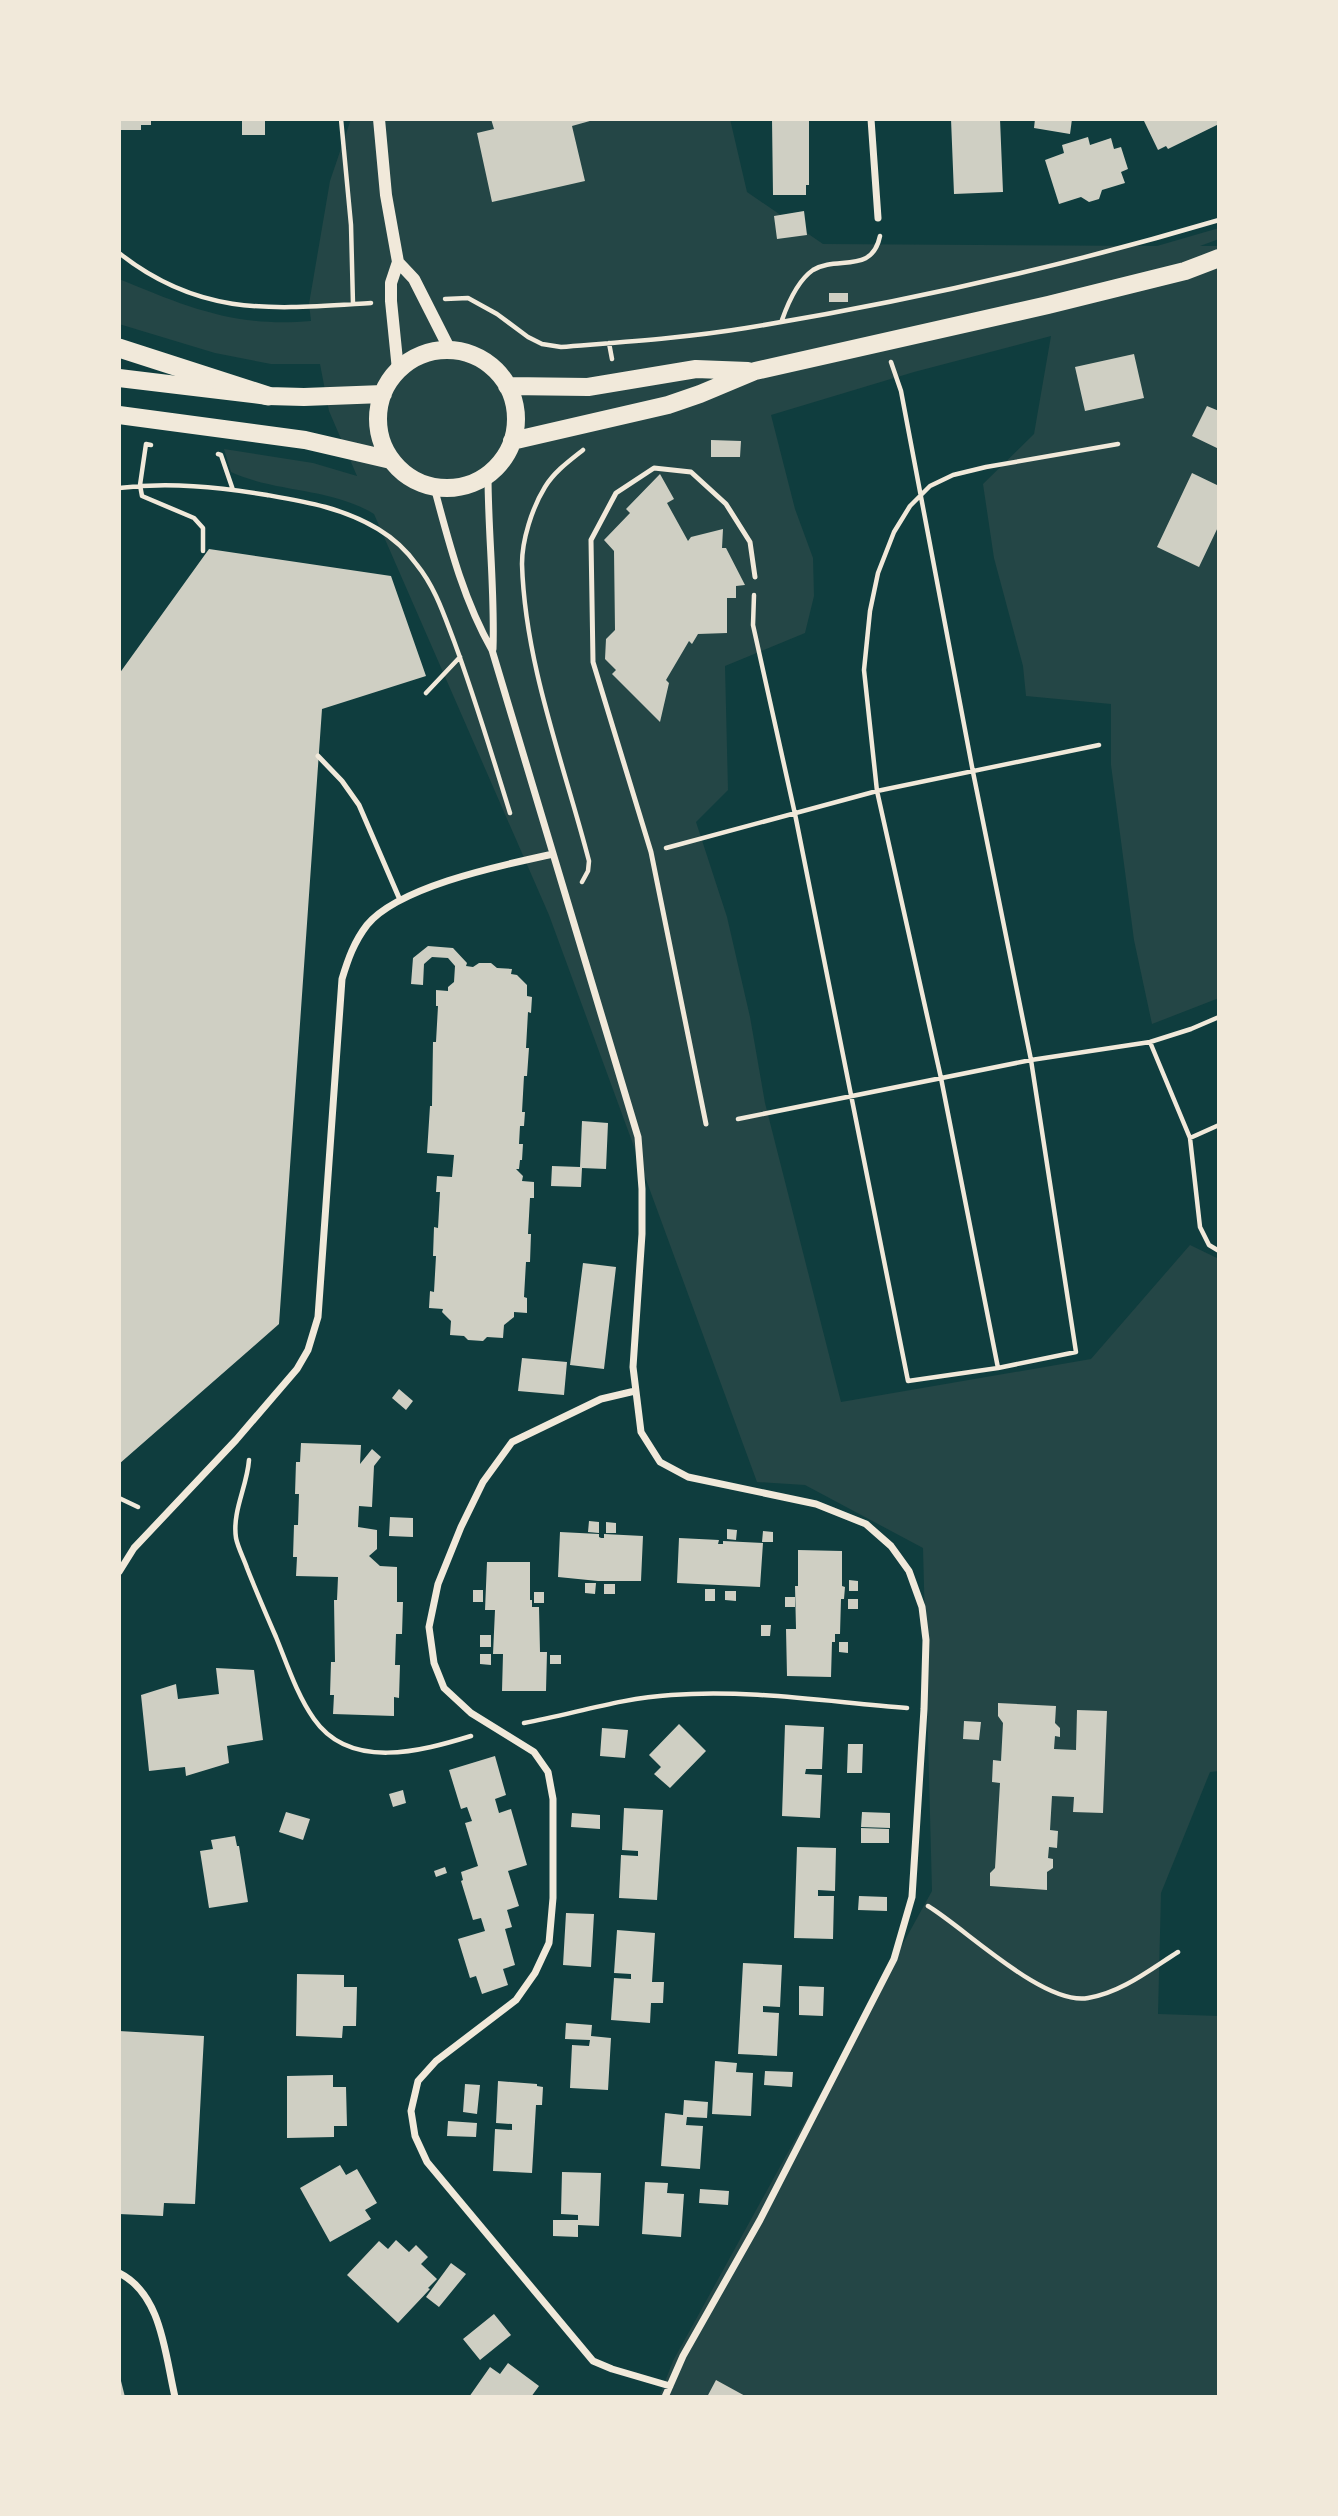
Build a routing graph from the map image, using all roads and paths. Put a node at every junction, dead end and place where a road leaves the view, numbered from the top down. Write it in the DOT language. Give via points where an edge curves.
graph roads {
  1 [pos="341,119"];
  2 [pos="379,119"];
  3 [pos="871,119"];
  4 [pos="878,218"];
  5 [pos="1219,220"];
  6 [pos="119,253"];
  7 [pos="1219,258"];
  8 [pos="398,262"];
  9 [pos="442,299"];
  10 [pos="377,302"];
  11 [pos="353,304"];
  12 [pos="782,321"];
  13 [pos="885,342"];
  14 [pos="609,343"];
  15 [pos="119,348"];
  16 [pos="450,351"];
  17 [pos="613,366"];
  18 [pos="398,370"];
  19 [pos="755,371"];
  20 [pos="119,378"];
  21 [pos="507,386"];
  22 [pos="383,394"];
  23 [pos="268,396"];
  24 [pos="119,415"];
  25 [pos="512,441"];
  26 [pos="1118,444"];
  27 [pos="158,446"];
  28 [pos="586,447"];
  29 [pos="216,454"];
  30 [pos="391,460"];
  31 [pos="488,475"];
  32 [pos="140,485"];
  33 [pos="434,487"];
  34 [pos="119,488"];
  35 [pos="233,490"];
  36 [pos="921,495"];
  37 [pos="203,551"];
  38 [pos="522,562"];
  39 [pos="514,563"];
  40 [pos="755,577"];
  41 [pos="492,650"];
  42 [pos="460,657"];
  43 [pos="426,693"];
  44 [pos="1098,745"];
  45 [pos="318,756"];
  46 [pos="973,772"];
  47 [pos="877,792"];
  48 [pos="510,813"];
  49 [pos="795,814"];
  50 [pos="651,852"];
  51 [pos="553,854"];
  52 [pos="582,882"];
  53 [pos="400,900"];
  54 [pos="1219,1017"];
  55 [pos="1150,1042"];
  56 [pos="1031,1060"];
  57 [pos="941,1078"];
  58 [pos="853,1096"];
  59 [pos="738,1119"];
  60 [pos="706,1124"];
  61 [pos="1219,1125"];
  62 [pos="1190,1138"];
  63 [pos="1219,1251"];
  64 [pos="999,1368"];
  65 [pos="635,1391"];
  66 [pos="248,1460"];
  67 [pos="119,1499"];
  68 [pos="138,1507"];
  69 [pos="119,1572"];
  70 [pos="924,1709"];
  71 [pos="497,1728"];
  72 [pos="912,1897"];
  73 [pos="1178,1952"];
  74 [pos="119,2273"];
  75 [pos="670,2386"];
  76 [pos="175,2397"];
  77 [pos="665,2397"];
  1 -- 11 [label="path"];
  2 -- 8 [label="street"];
  3 -- 4 [label="street"];
  4 -- 12 [label="path" via="877,249 852,263 813,270 790,297"];
  5 -- 12 [label="path" via="960,289"];
  6 -- 11 [label="path" via="158,281 212,300 274,309"];
  7 -- 13 [label="main road" via="1173,274"];
  8 -- 16 [label="street" via="414,279"];
  8 -- 18 [label="street" via="391,283"];
  9 -- 14 [label="path" via="468,298 541,344"];
  10 -- 11 [label="path"];
  12 -- 14 [label="path"];
  13 -- 19 [label="main road"];
  13 -- 36 [label="path" via="901,391"];
  14 -- 17 [label="path"];
  15 -- 23 [label="highway"];
  16 -- 18 [label="main road" via="422,355"];
  16 -- 21 [label="main road" via="464,352 489,365"];
  18 -- 22 [label="main road"];
  19 -- 21 [label="main road" via="696,369 588,387"];
  19 -- 25 [label="main road" via="668,405"];
  20 -- 23 [label="main road"];
  21 -- 25 [label="main road" via="516,413"];
  22 -- 23 [label="main road"];
  22 -- 30 [label="main road" via="378,428"];
  24 -- 30 [label="main road" via="305,440"];
  25 -- 31 [label="main road"];
  26 -- 36 [label="path" via="953,475"];
  27 -- 32 [label="path" via="146,444"];
  28 -- 38 [label="path" via="546,485 531,521"];
  29 -- 35 [label="path" via="221,455"];
  30 -- 33 [label="main road" via="403,473"];
  31 -- 33 [label="main road" via="462,487"];
  31 -- 41 [label="street"];
  32 -- 34 [label="path"];
  32 -- 35 [label="path"];
  32 -- 37 [label="path" via="142,496 194,518 203,528"];
  33 -- 41 [label="street" via="476,622"];
  35 -- 42 [label="path" via="323,504 379,530 417,564 430,584"];
  36 -- 46 [label="path"];
  36 -- 47 [label="path" via="894,532 878,572 870,611 864,670"];
  38 -- 39 [label="path"];
  38 -- 52 [label="path" via="537,670 589,861"];
  40 -- 49 [label="path" via="753,625"];
  40 -- 50 [label="lane" via="750,542 726,504 691,472 654,468 616,493 591,540 593,662"];
  41 -- 51 [label="street"];
  42 -- 43 [label="path"];
  42 -- 48 [label="path"];
  44 -- 46 [label="path"];
  45 -- 53 [label="lane" via="359,805"];
  46 -- 47 [label="path"];
  46 -- 56 [label="path"];
  47 -- 49 [label="path"];
  47 -- 57 [label="path"];
  49 -- 50 [label="path"];
  49 -- 58 [label="path"];
  50 -- 60 [label="lane"];
  51 -- 53 [label="street" via="484,871"];
  51 -- 65 [label="street" via="638,1137 642,1234"];
  53 -- 69 [label="street" via="368,924 352,947 342,979 318,1317 308,1350 244,1430 134,1548"];
  54 -- 55 [label="path"];
  55 -- 56 [label="path"];
  55 -- 62 [label="path"];
  56 -- 57 [label="path"];
  56 -- 64 [label="path" via="1076,1352"];
  57 -- 58 [label="path"];
  57 -- 64 [label="path"];
  58 -- 59 [label="path"];
  58 -- 64 [label="path" via="908,1381"];
  61 -- 62 [label="path"];
  62 -- 63 [label="path" via="1200,1227 1209,1245"];
  65 -- 70 [label="street" via="641,1432 660,1462 688,1476 816,1504 866,1524 891,1546 909,1571 922,1607"];
  65 -- 71 [label="street" via="601,1399 512,1442 483,1482 460,1527 438,1584 429,1627 433,1663 444,1688 471,1713"];
  66 -- 71 [label="path" via="236,1540 314,1720 332,1737 379,1754 437,1747"];
  67 -- 68 [label="path"];
  70 -- 71 [label="path" via="742,1695 671,1695"];
  70 -- 72 [label="street"];
  71 -- 75 [label="street" via="534,1752 548,1772 553,1799 549,1943 516,2000 436,2061 418,2081 411,2110 415,2136 427,2162 593,2361"];
  72 -- 73 [label="path" via="1018,1971 1055,1993 1076,1999 1116,1989"];
  72 -- 75 [label="street" via="894,1959"];
  74 -- 76 [label="street" via="140,2288 153,2306"];
  75 -- 77 [label="street"];
}
